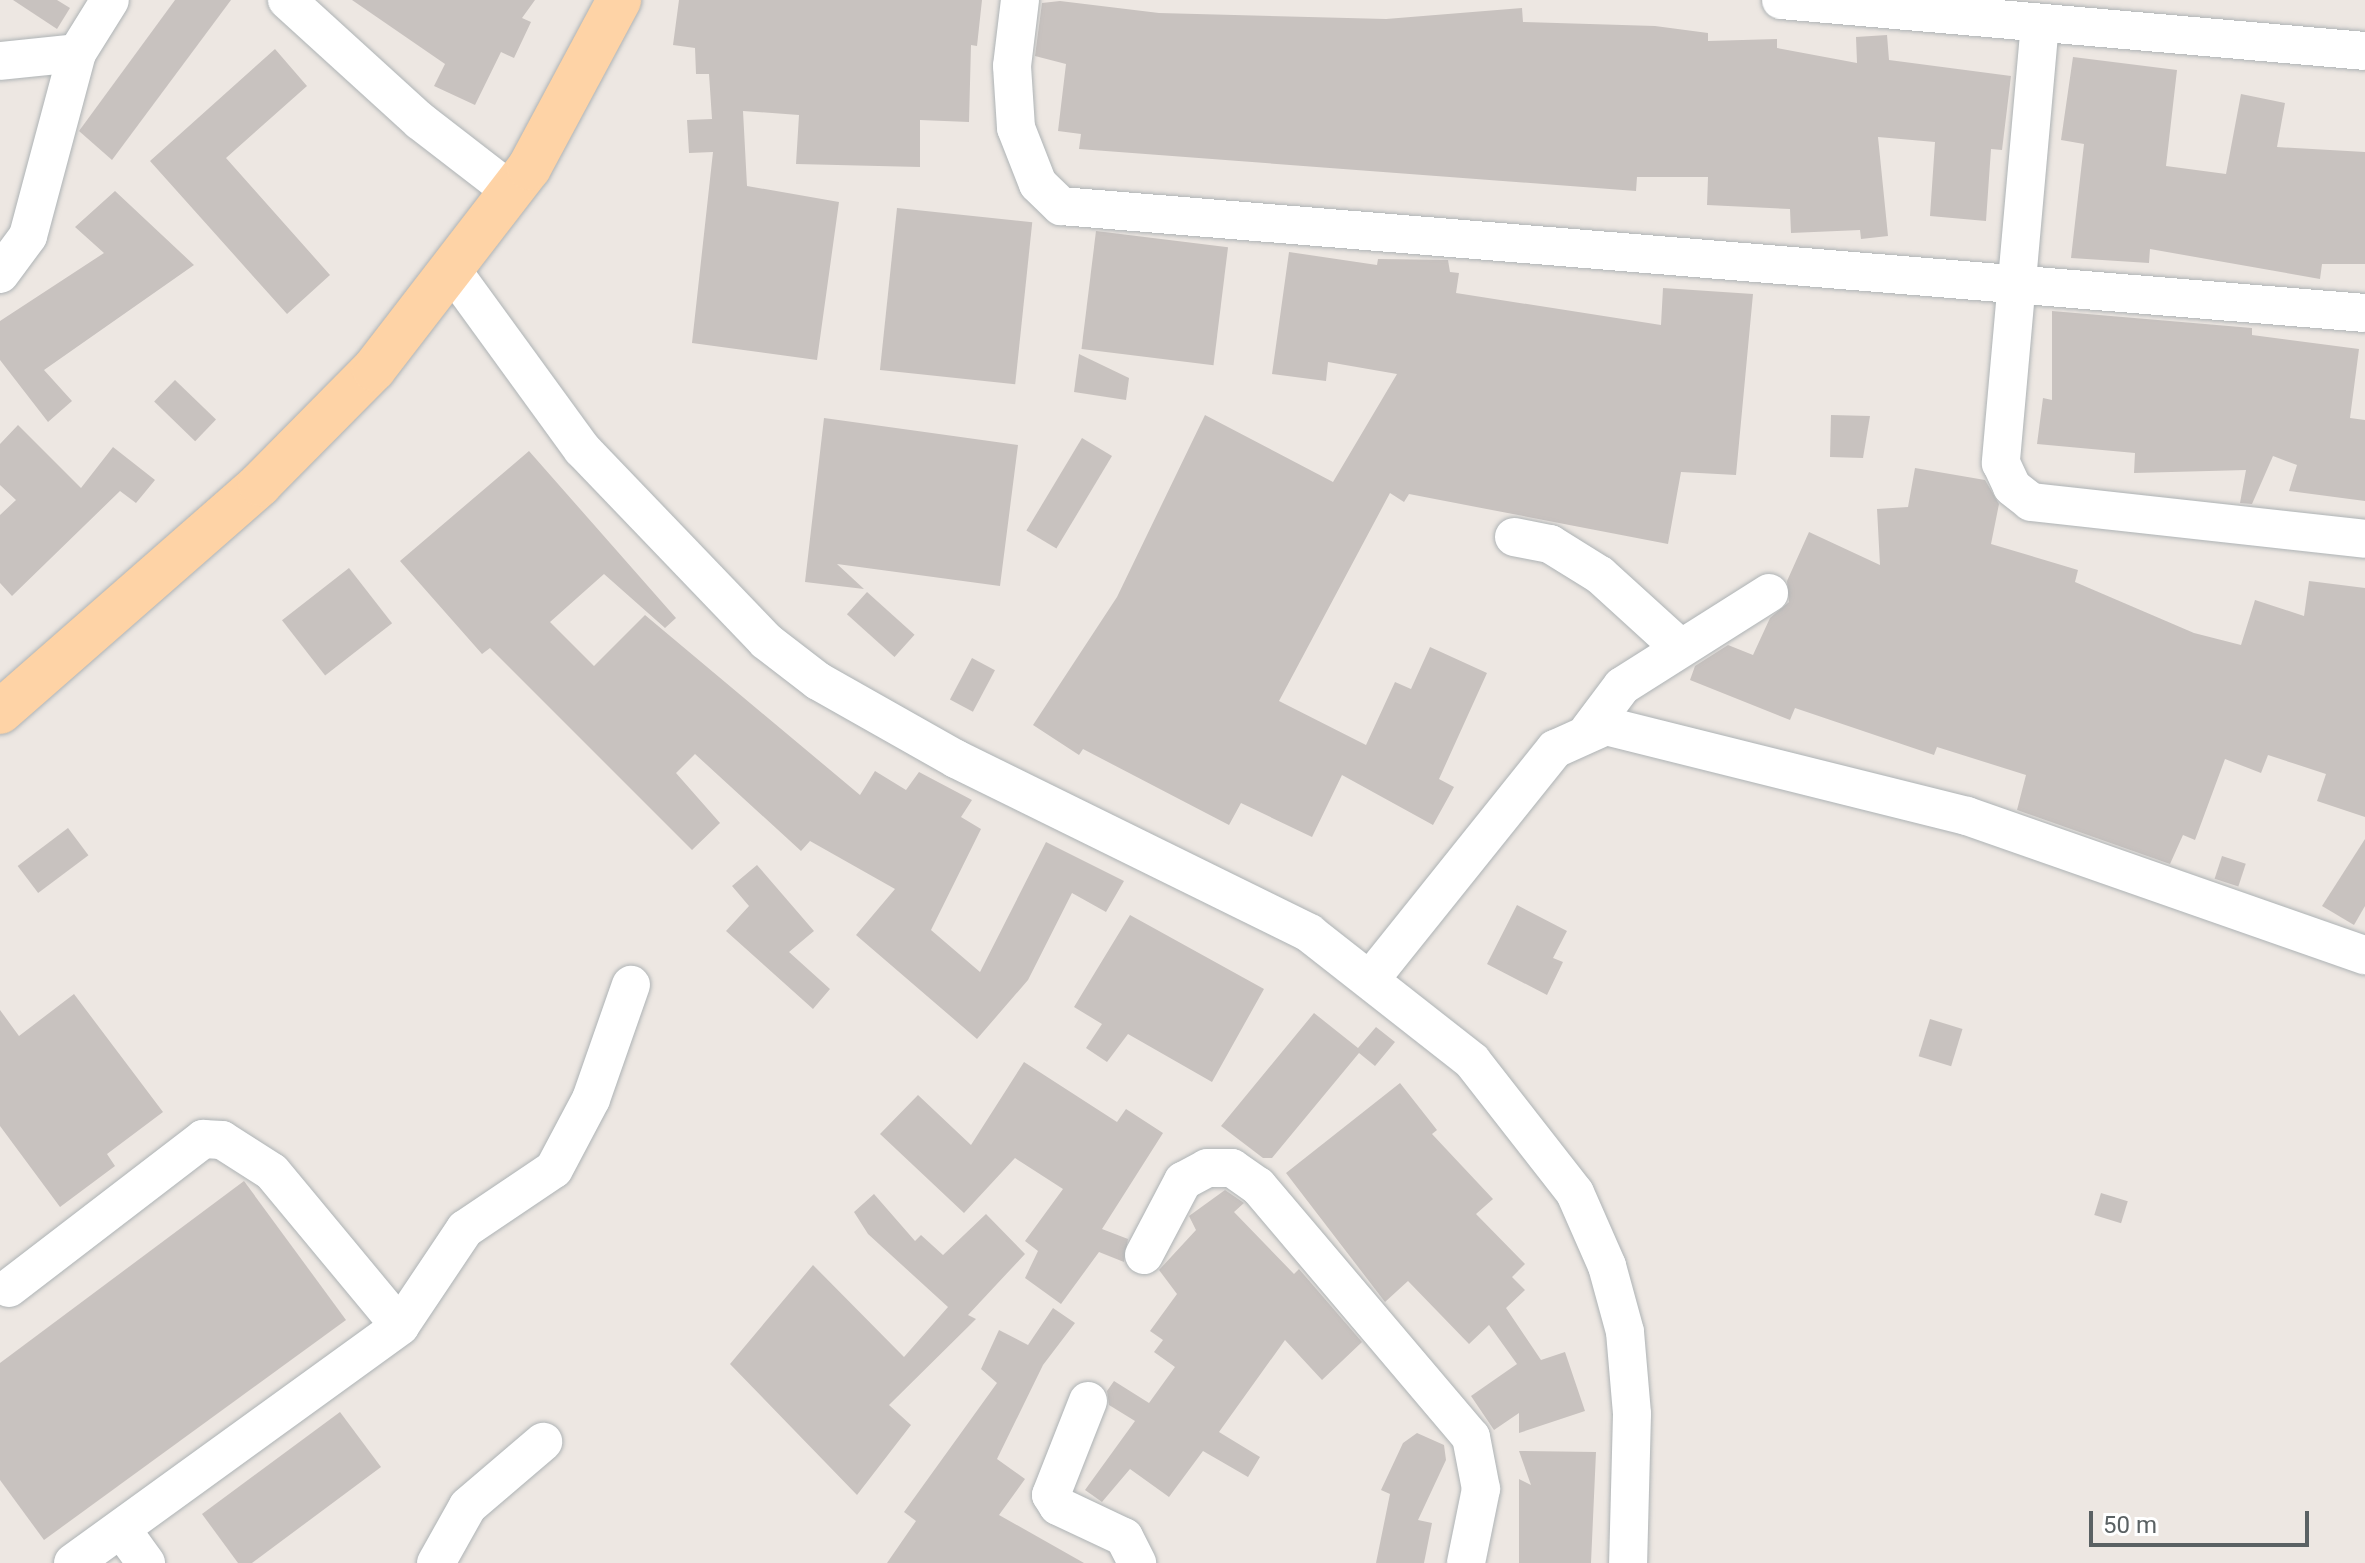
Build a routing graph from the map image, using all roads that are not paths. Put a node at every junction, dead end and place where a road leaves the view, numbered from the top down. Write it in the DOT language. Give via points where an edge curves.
graph roads {
  1 [pos="110,0"];
  2 [pos="287,0"];
  3 [pos="619,0"];
  4 [pos="1020,0"];
  5 [pos="1781,0"];
  6 [pos="2128,15"];
  7 [pos="2040,23"];
  8 [pos="2365,51"];
  9 [pos="77,53"];
  10 [pos="0,61"];
  11 [pos="512,192"];
  12 [pos="454,273"];
  13 [pos="0,274"];
  14 [pos="2016,280"];
  15 [pos="2365,313"];
  16 [pos="1514,537"];
  17 [pos="2365,539"];
  18 [pos="1769,593"];
  19 [pos="1678,646"];
  20 [pos="0,712"];
  21 [pos="1589,730"];
  22 [pos="2365,955"];
  23 [pos="1373,976"];
  24 [pos="631,985"];
  25 [pos="1144,1255"];
  26 [pos="9,1288"];
  27 [pos="400,1326"];
  28 [pos="1088,1401"];
  29 [pos="543,1442"];
  30 [pos="122,1530"];
  31 [pos="73,1563"];
  32 [pos="146,1563"];
  33 [pos="436,1563"];
  34 [pos="1137,1563"];
  35 [pos="1466,1563"];
  36 [pos="1628,1563"];
  1 -- 9 [label="street"];
  2 -- 11 [label="street" via="420,121"];
  3 -- 11 [label="main road" via="582,79"];
  4 -- 14 [label="street" via="1012,66 1016,128 1038,184 1061,206"];
  5 -- 7 [label="street"];
  6 -- 7 [label="street"];
  6 -- 8 [label="street"];
  7 -- 14 [label="street"];
  9 -- 10 [label="street"];
  9 -- 13 [label="street" via="28,236"];
  11 -- 12 [label="main road"];
  12 -- 20 [label="main road" via="374,369 260,484"];
  12 -- 23 [label="street" via="582,449 776,649 894,725 1295,925"];
  14 -- 15 [label="street"];
  14 -- 17 [label="street" via="2001,463 2031,502"];
  16 -- 19 [label="street" via="1550,544 1600,575"];
  18 -- 19 [label="street"];
  19 -- 21 [label="street" via="1622,686"];
  21 -- 22 [label="street" via="1606,726 1967,816"];
  21 -- 23 [label="street" via="1555,749"];
  23 -- 36 [label="street" via="1472,1061 1532,1129 1575,1193 1607,1266 1625,1332 1632,1414"];
  24 -- 27 [label="street" via="591,1099 554,1169 465,1229"];
  25 -- 35 [label="street" via="1183,1181 1207,1168 1232,1168 1258,1186 1471,1437 1482,1465"];
  26 -- 27 [label="street" via="203,1139 222,1140 272,1172"];
  27 -- 30 [label="street"];
  28 -- 34 [label="street" via="1051,1495 1058,1506 1124,1537"];
  29 -- 33 [label="street" via="468,1506"];
  30 -- 31 [label="street"];
  30 -- 32 [label="street"];
}
